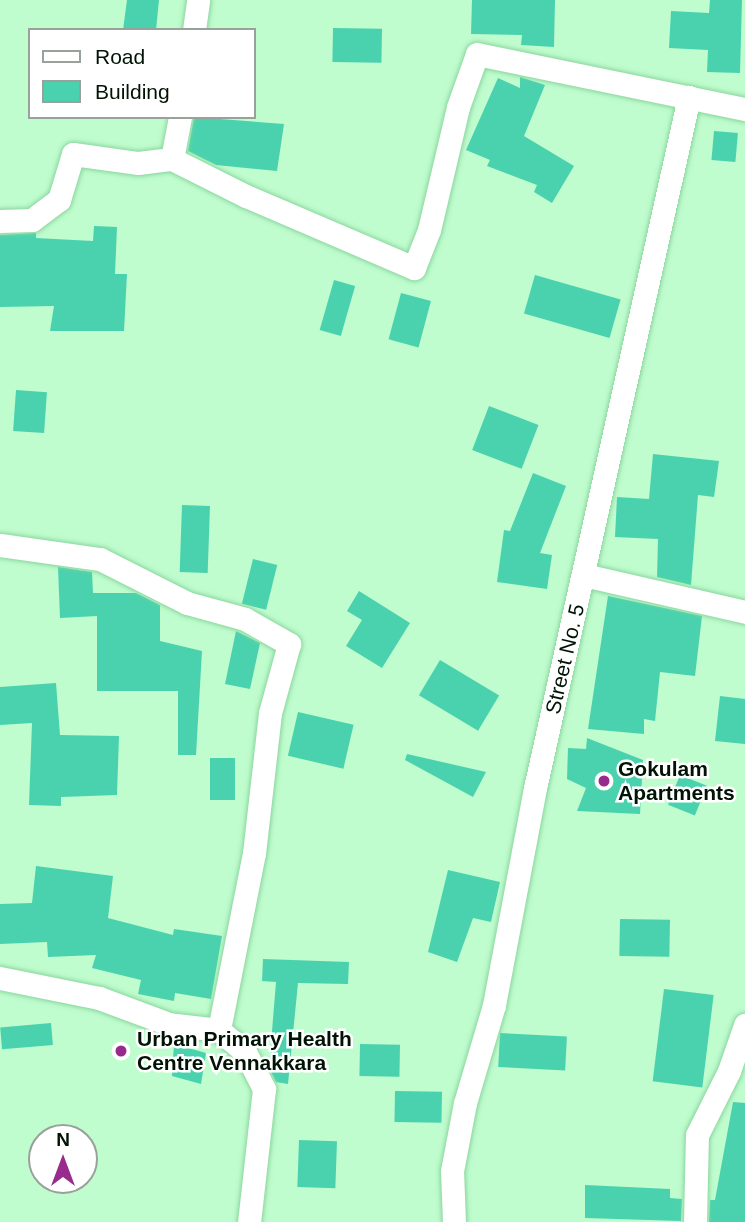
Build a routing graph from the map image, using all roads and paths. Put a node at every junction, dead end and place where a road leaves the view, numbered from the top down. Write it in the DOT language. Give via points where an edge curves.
graph roads {
  1 [pos="198,0"];
  2 [pos="194,28"];
  3 [pos="689,97"];
  4 [pos="745,109"];
  5 [pos="180,119"];
  6 [pos="172,159"];
  7 [pos="0,221"];
  8 [pos="0,545"];
  9 [pos="584,575"];
  10 [pos="745,612"];
  11 [pos="0,978"];
  12 [pos="745,1025"];
  13 [pos="219,1030"];
  14 [pos="250,1222"];
  15 [pos="454,1222"];
  16 [pos="695,1222"];
  1 -- 2 [label="street"];
  3 -- 4 [label="street"];
  3 -- 6 [label="street" via="477,54 458,107 429,230 414,268"];
  3 -- 9 [label="street, Street No. 5"];
  5 -- 6 [label="street"];
  6 -- 7 [label="street" via="138,163 73,154 59,200 32,220"];
  8 -- 13 [label="street" via="100,559 187,603 245,619 289,644 270,713 254,853"];
  9 -- 10 [label="street"];
  9 -- 15 [label="street, Street No. 5" via="494,1005 465,1103 452,1171"];
  11 -- 13 [label="street" via="99,998 169,1024"];
  12 -- 16 [label="street" via="729,1071 697,1135"];
  13 -- 14 [label="street" via="245,1052 264,1089"];
}
